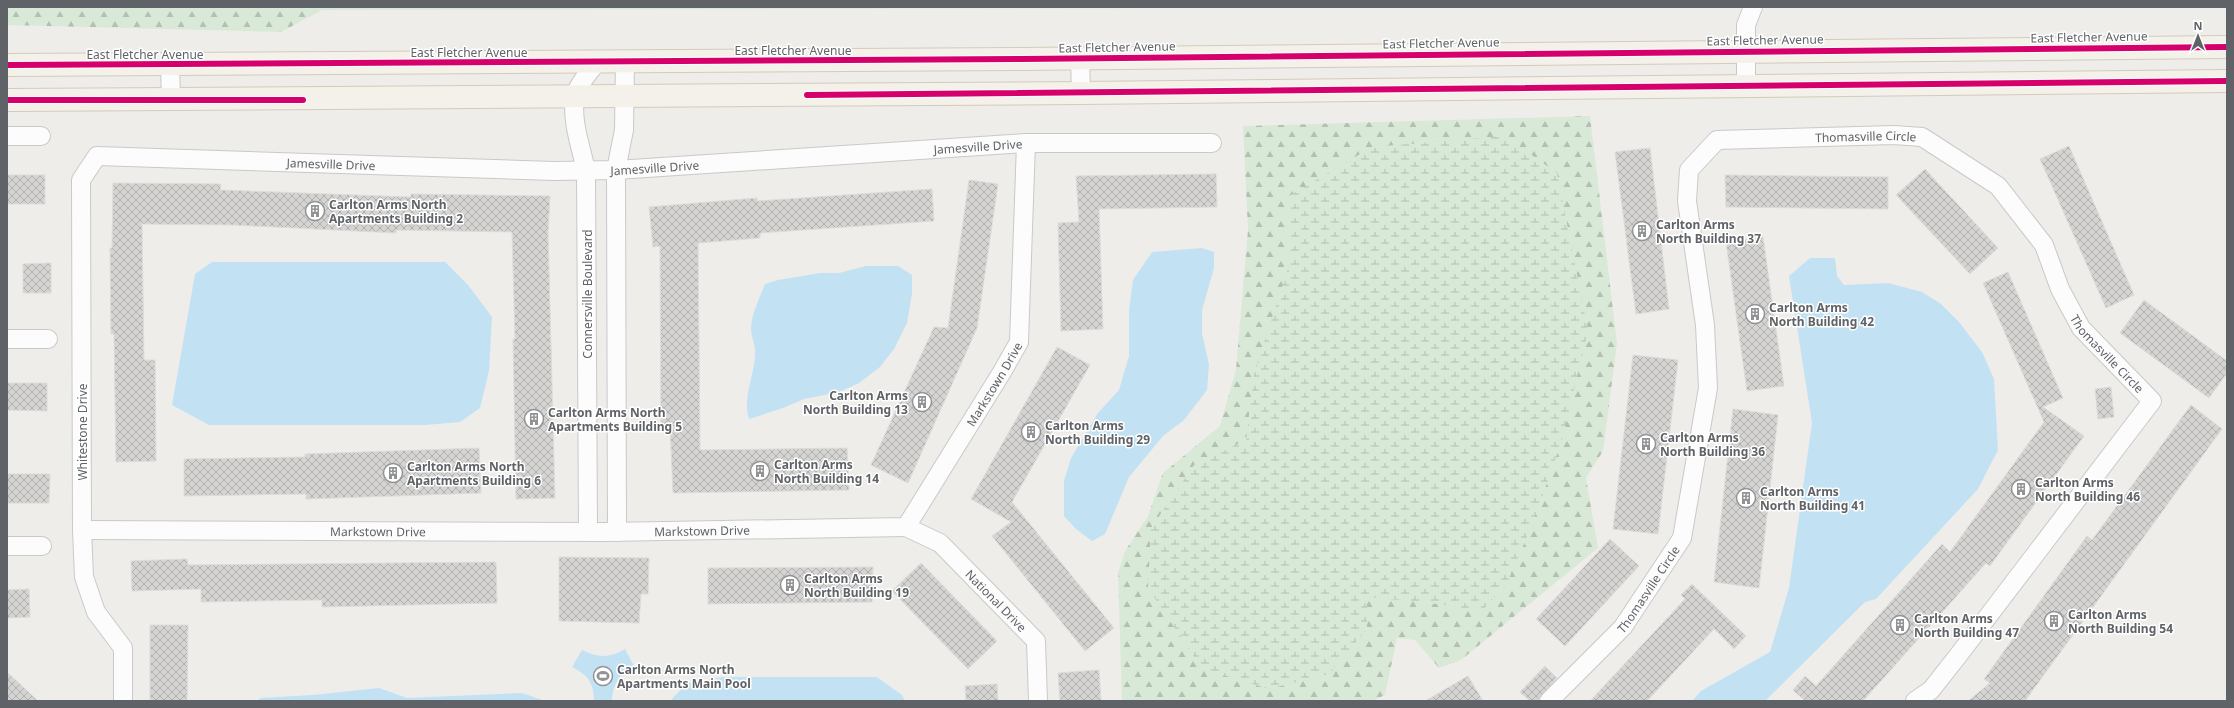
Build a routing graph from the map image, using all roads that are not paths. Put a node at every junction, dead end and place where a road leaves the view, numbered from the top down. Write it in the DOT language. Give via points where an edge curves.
graph roads {
  1 [pos="1739,7"];
  2 [pos="1753,7"];
  3 [pos="1746,25"];
  4 [pos="2227,47"];
  5 [pos="1746,51"];
  6 [pos="1080,58"];
  7 [pos="625,62"];
  8 [pos="596,63"];
  9 [pos="7,65"];
  10 [pos="170,65"];
  11 [pos="2227,81"];
  12 [pos="1746,87"];
  13 [pos="1080,93"];
  14 [pos="626,96"];
  15 [pos="575,97"];
  16 [pos="171,99"];
  17 [pos="7,100"];
  18 [pos="7,136"];
  19 [pos="40,136"];
  20 [pos="1026,143"];
  21 [pos="1212,143"];
  22 [pos="97,156"];
  23 [pos="586,170"];
  24 [pos="616,170"];
  25 [pos="7,339"];
  26 [pos="48,339"];
  27 [pos="906,527"];
  28 [pos="82,530"];
  29 [pos="588,532"];
  30 [pos="617,532"];
  31 [pos="7,546"];
  32 [pos="42,546"];
  33 [pos="123,701"];
  34 [pos="1038,701"];
  35 [pos="1549,701"];
  36 [pos="1915,701"];
  1 -- 3 [label="street"];
  2 -- 3 [label="street"];
  3 -- 5 [label="street"];
  4 -- 5 [label="main road, East Fletcher Avenue"];
  5 -- 6 [label="main road, East Fletcher Avenue"];
  5 -- 12 [label="street"];
  6 -- 7 [label="main road, East Fletcher Avenue"];
  6 -- 13 [label="street"];
  7 -- 8 [label="main road, East Fletcher Avenue"];
  7 -- 14 [label="street"];
  8 -- 10 [label="main road, East Fletcher Avenue"];
  8 -- 15 [label="street"];
  9 -- 10 [label="main road, East Fletcher Avenue"];
  10 -- 16 [label="street"];
  11 -- 12 [label="main road"];
  12 -- 13 [label="main road"];
  13 -- 14 [label="main road"];
  14 -- 15 [label="main road"];
  14 -- 24 [label="street" via="624,130"];
  15 -- 16 [label="main road"];
  15 -- 23 [label="street, Connersville Boulevard" via="576,121"];
  16 -- 17 [label="main road"];
  18 -- 19 [label="street"];
  20 -- 21 [label="street, Jamesville Drive"];
  20 -- 24 [label="street, Jamesville Drive"];
  20 -- 27 [label="street, Markstown Drive" via="1018,342"];
  22 -- 23 [label="street, Jamesville Drive"];
  22 -- 28 [label="street, Whitestone Drive" via="81,180"];
  23 -- 24 [label="street, Jamesville Drive"];
  23 -- 29 [label="street, Connersville Boulevard"];
  24 -- 30 [label="street"];
  25 -- 26 [label="street"];
  27 -- 30 [label="street, Markstown Drive"];
  27 -- 34 [label="street, National Drive" via="940,543 1036,640"];
  28 -- 29 [label="street, Markstown Drive"];
  28 -- 33 [label="street, Whitestone Drive" via="84,577 96,612 123,648"];
  29 -- 30 [label="street, Markstown Drive"];
  31 -- 32 [label="street"];
  35 -- 36 [label="street, Thomasville Circle" via="1622,627 1682,538 1708,388 1705,325 1688,201 1689,170 1717,140 1894,135 1922,138 1998,186 2044,245 2060,289 2081,328 2152,401 1957,658 1931,690"];
}
